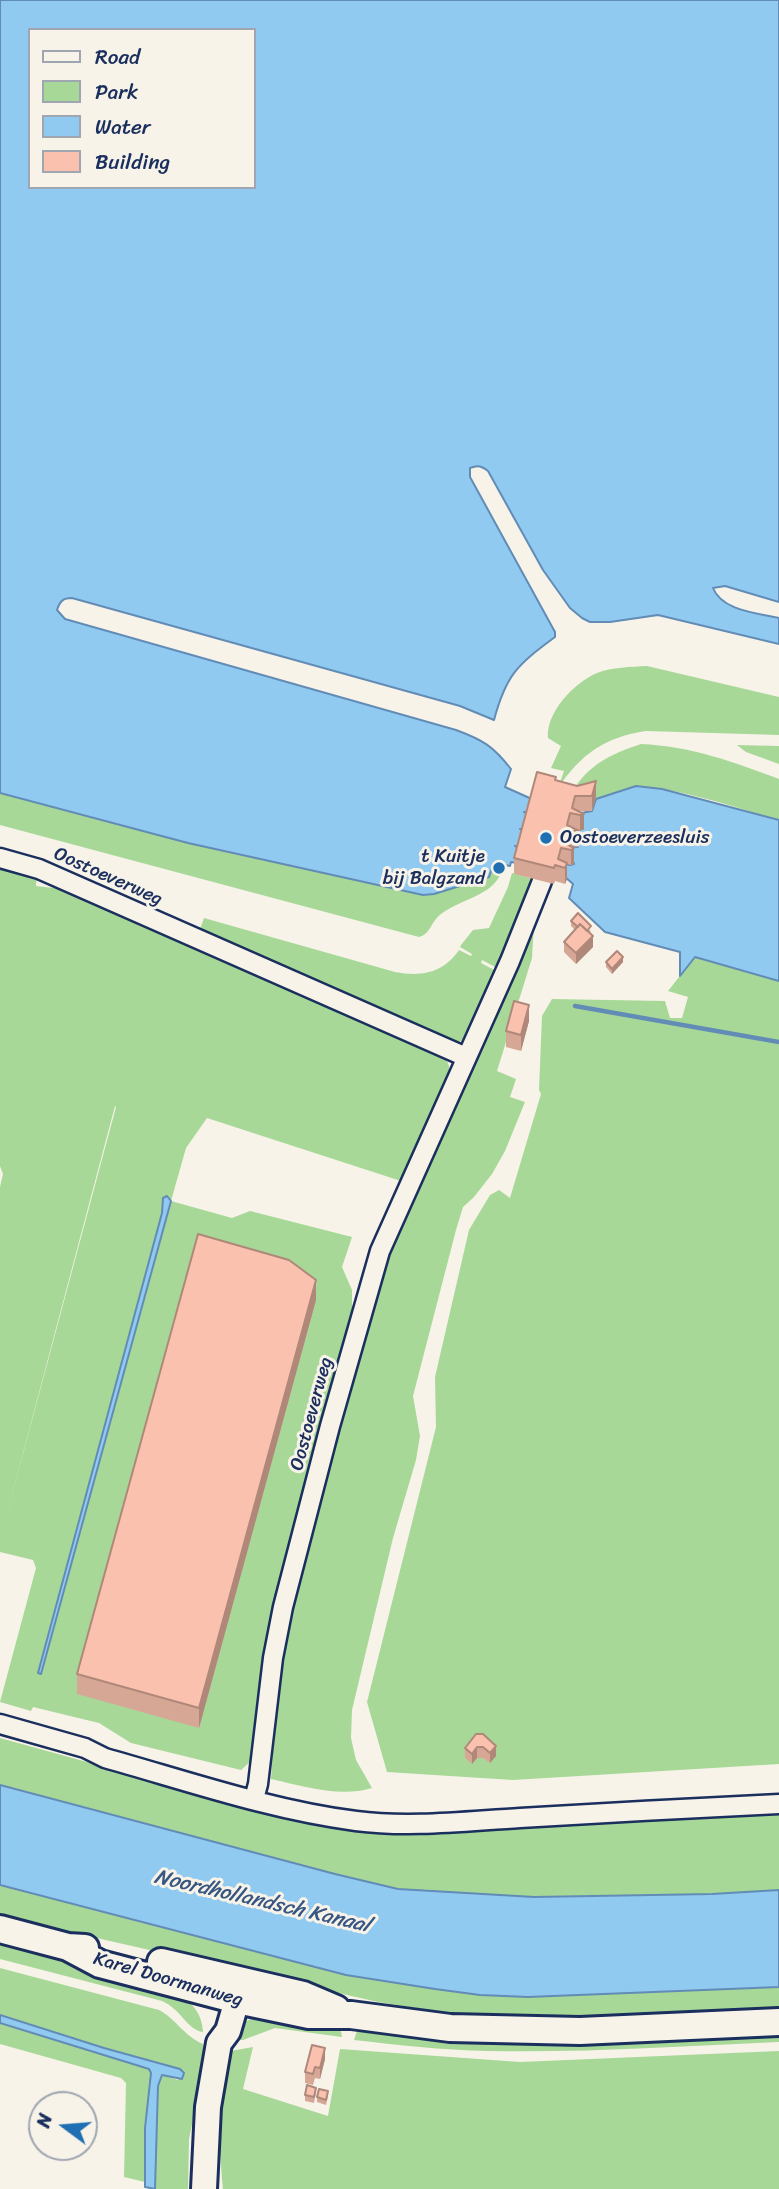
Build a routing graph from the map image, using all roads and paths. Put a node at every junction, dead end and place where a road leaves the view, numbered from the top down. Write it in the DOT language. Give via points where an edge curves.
graph roads {
  1 [pos="0,858"];
  2 [pos="541,881"];
  3 [pos="466,1057"];
  4 [pos="0,1724"];
  5 [pos="254,1799"];
  6 [pos="779,1804"];
  7 [pos="0,1929"];
  8 [pos="230,1992"];
  9 [pos="779,2022"];
  10 [pos="204,2189"];
  1 -- 3 [label="street, Oostoeverweg" via="39,869"];
  2 -- 3 [label="street, Oostoeverweg"];
  3 -- 5 [label="street, Oostoeverweg" via="380,1251 330,1426 283,1607"];
  4 -- 5 [label="street"];
  5 -- 6 [label="street" via="358,1821 415,1823"];
  7 -- 8 [label="main road, Karel Doormanweg" via="68,1947 106,1949"];
  8 -- 9 [label="main road, Karel Doormanweg" via="303,1995 351,2015 450,2028 580,2031"];
  8 -- 10 [label="street" via="228,2031 219,2043 208,2107"];
}
